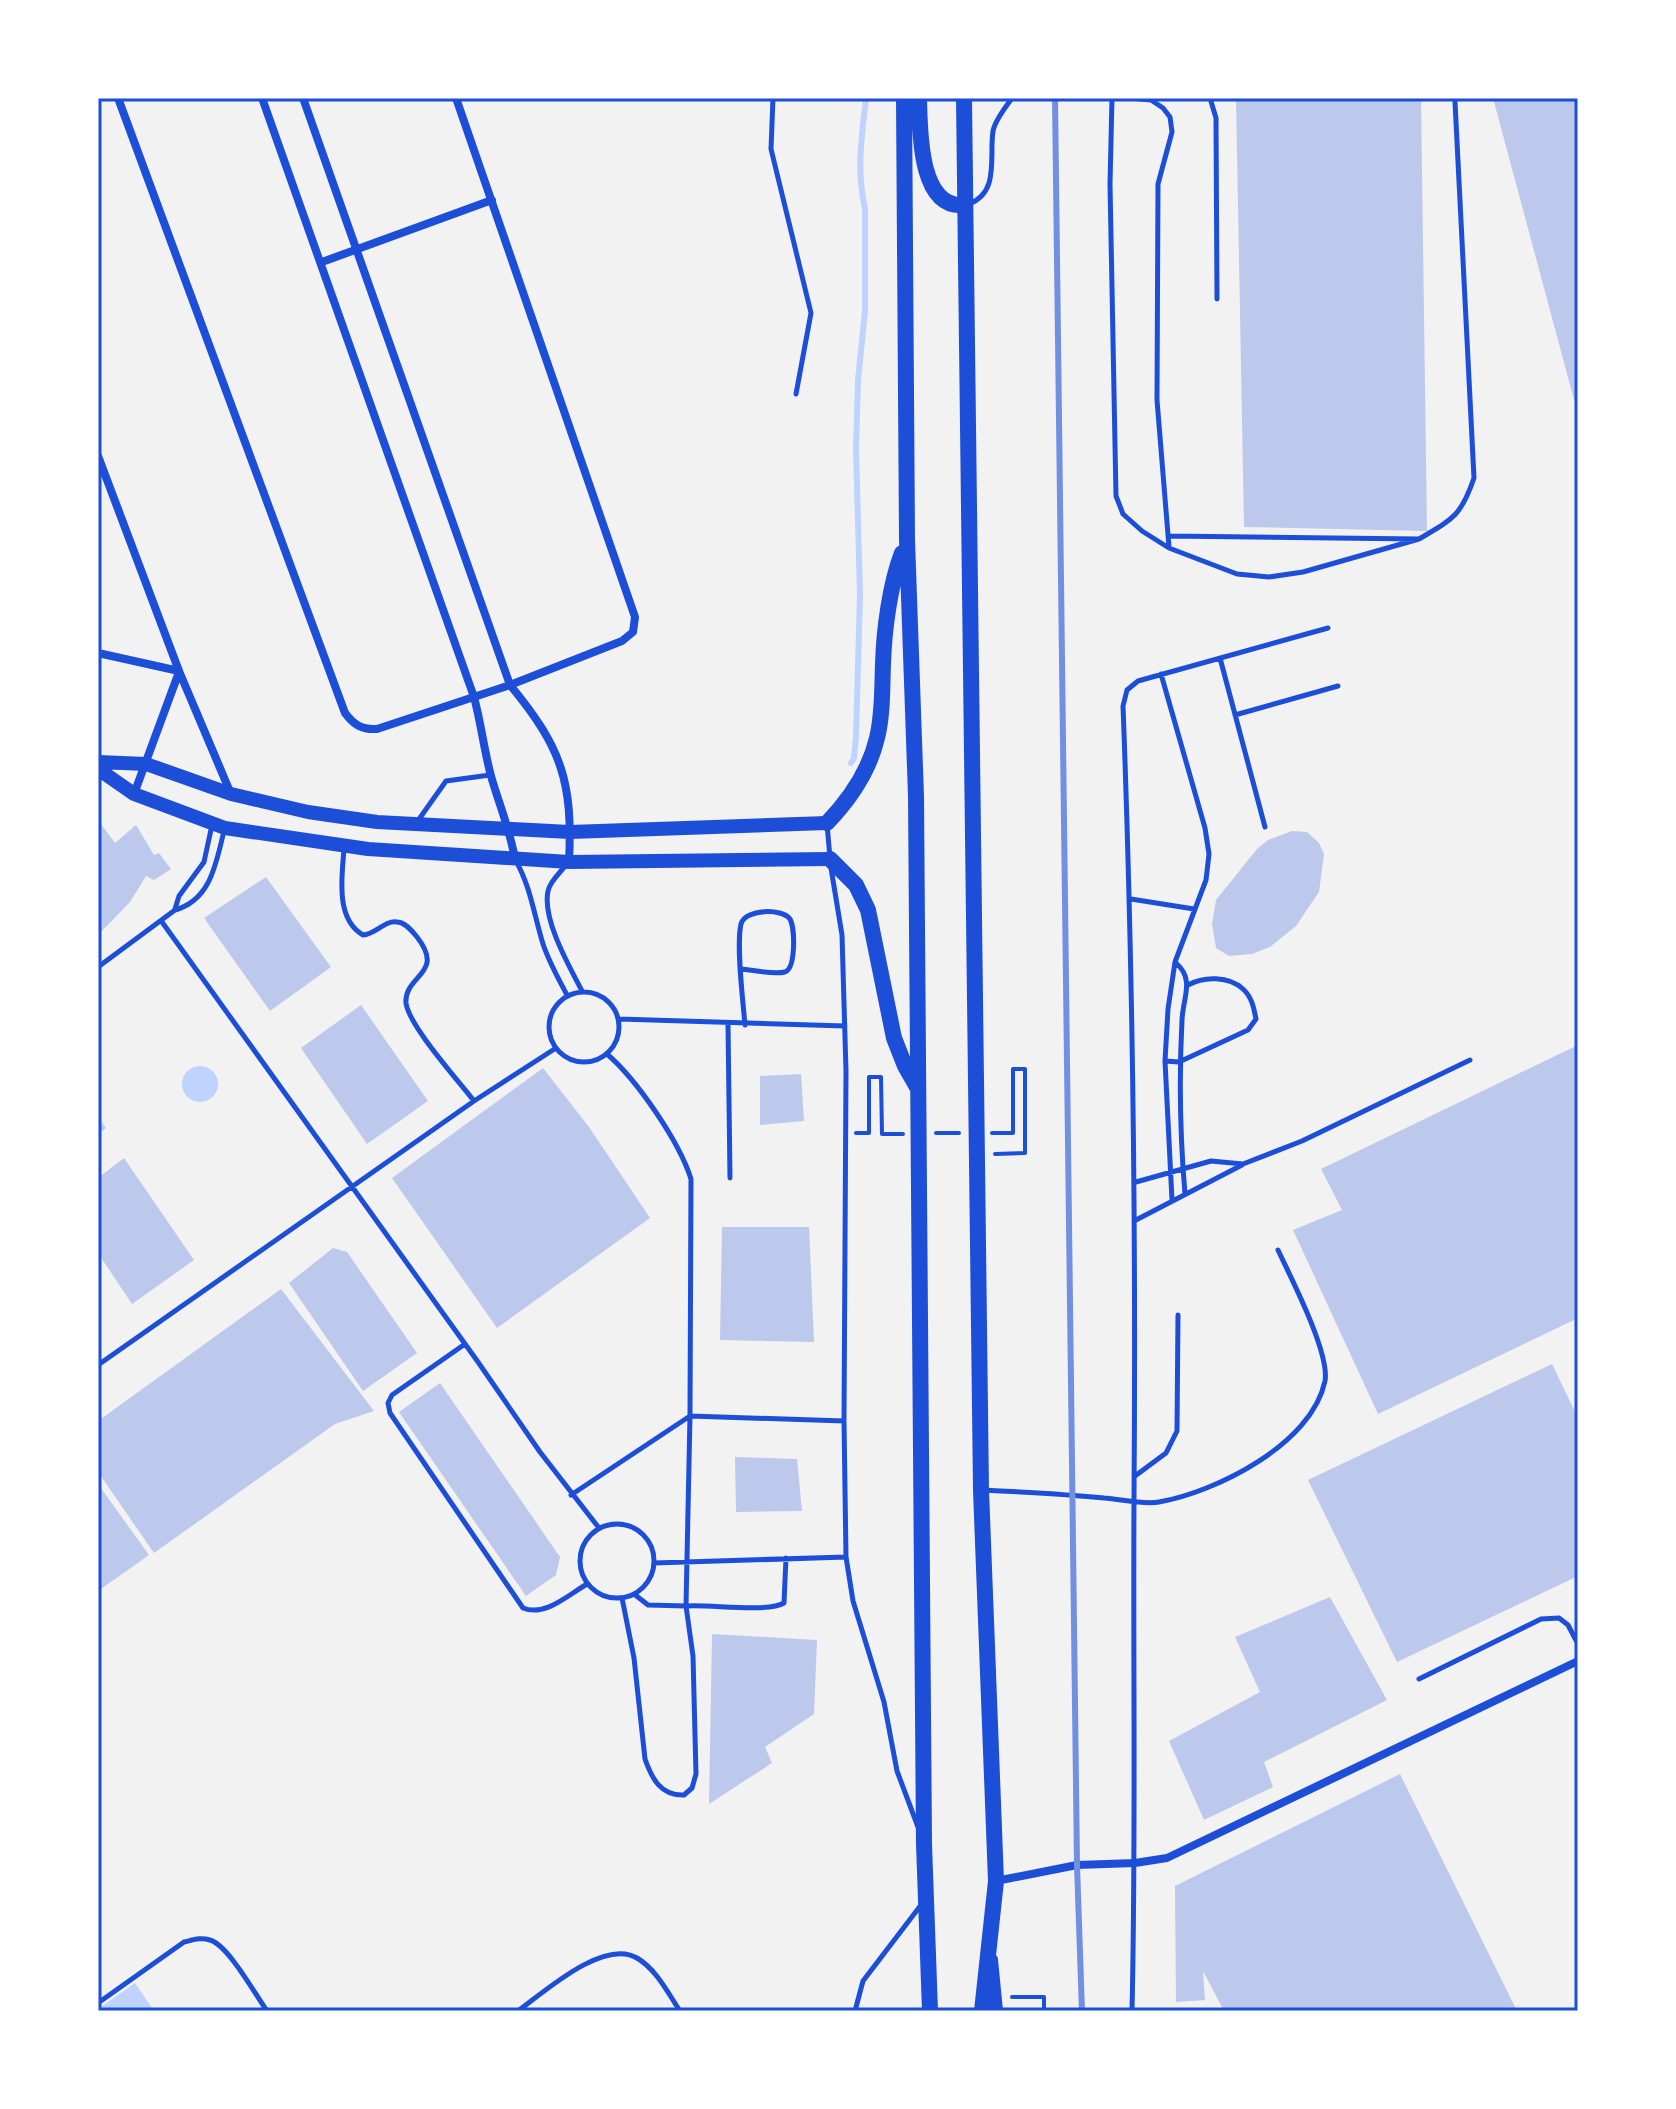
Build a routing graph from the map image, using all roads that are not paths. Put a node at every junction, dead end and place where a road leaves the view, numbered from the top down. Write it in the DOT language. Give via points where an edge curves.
graph roads {
  1 [pos="118,98"];
  2 [pos="262,98"];
  3 [pos="303,98"];
  4 [pos="456,98"];
  5 [pos="773,98"];
  6 [pos="904,98"];
  7 [pos="919,98"];
  8 [pos="964,98"];
  9 [pos="1012,98"];
  10 [pos="1112,98"];
  11 [pos="1129,98"];
  12 [pos="1210,98"];
  13 [pos="1455,102"];
  14 [pos="492,200"];
  15 [pos="964,205"];
  16 [pos="358,249"];
  17 [pos="322,262"];
  18 [pos="1217,299"];
  19 [pos="796,394"];
  20 [pos="98,456"];
  21 [pos="1169,536"];
  22 [pos="1419,539"];
  23 [pos="907,540"];
  24 [pos="1169,548"];
  25 [pos="1328,628"];
  26 [pos="98,653"];
  27 [pos="1220,658"];
  28 [pos="179,671"];
  29 [pos="1161,674"];
  30 [pos="510,685"];
  31 [pos="1338,686"];
  32 [pos="474,697"];
  33 [pos="1235,715"];
  34 [pos="98,762"];
  35 [pos="146,764"];
  36 [pos="98,769"];
  37 [pos="491,774"];
  38 [pos="134,794"];
  39 [pos="231,794"];
  40 [pos="827,823"];
  41 [pos="415,825"];
  42 [pos="218,826"];
  43 [pos="1265,827"];
  44 [pos="510,831"];
  45 [pos="570,832"];
  46 [pos="344,845"];
  47 [pos="830,859"];
  48 [pos="515,861"];
  49 [pos="569,862"];
  50 [pos="1131,899"];
  51 [pos="1194,909"];
  52 [pos="175,910"];
  53 [pos="162,922"];
  54 [pos="1175,962"];
  55 [pos="98,967"];
  56 [pos="741,969"];
  57 [pos="1188,985"];
  58 [pos="582,991"];
  59 [pos="567,995"];
  60 [pos="619,1019"];
  61 [pos="728,1024"];
  62 [pos="745,1025"];
  63 [pos="845,1026"];
  64 [pos="556,1048"];
  65 [pos="607,1054"];
  66 [pos="1470,1060"];
  67 [pos="1165,1061"];
  68 [pos="1179,1062"];
  69 [pos="919,1089"];
  70 [pos="474,1101"];
  71 [pos="1243,1164"];
  72 [pos="1183,1169"];
  73 [pos="1169,1173"];
  74 [pos="730,1178"];
  75 [pos="1136,1182"];
  76 [pos="353,1188"];
  77 [pos="1185,1194"];
  78 [pos="1172,1200"];
  79 [pos="1136,1220"];
  80 [pos="1278,1250"];
  81 [pos="1178,1315"];
  82 [pos="465,1344"];
  83 [pos="98,1365"];
  84 [pos="690,1416"];
  85 [pos="844,1421"];
  86 [pos="1135,1476"];
  87 [pos="981,1490"];
  88 [pos="571,1495"];
  89 [pos="1134,1501"];
  90 [pos="599,1528"];
  91 [pos="846,1557"];
  92 [pos="786,1558"];
  93 [pos="688,1560"];
  94 [pos="654,1563"];
  95 [pos="587,1584"];
  96 [pos="634,1594"];
  97 [pos="622,1598"];
  98 [pos="686,1606"];
  99 [pos="1578,1644"];
  100 [pos="1578,1661"];
  101 [pos="1419,1679"];
  102 [pos="924,1844"];
  103 [pos="1135,1863"];
  104 [pos="996,1881"];
  105 [pos="927,1898"];
  106 [pos="988,1942"];
  107 [pos="98,2003"];
  108 [pos="996,2004"];
  109 [pos="267,2011"];
  110 [pos="518,2011"];
  111 [pos="680,2011"];
  112 [pos="855,2011"];
  113 [pos="930,2011"];
  114 [pos="982,2011"];
  115 [pos="1132,2011"];
  1 -- 32 [label="street" via="345,713 358,727 377,729"];
  2 -- 17 [label="street"];
  3 -- 16 [label="street"];
  4 -- 14 [label="street"];
  5 -- 19 [label="lane" via="771,149 811,313"];
  6 -- 23 [label="main road"];
  7 -- 15 [label="main road" via="920,148 934,189 954,205"];
  8 -- 15 [label="main road"];
  9 -- 15 [label="lane" via="994,128 989,187"];
  10 -- 24 [label="lane" via="1116,496 1123,514"];
  11 -- 21 [label="lane" via="1151,100 1163,108 1172,132 1158,184 1157,400"];
  12 -- 18 [label="lane" via="1216,118"];
  13 -- 22 [label="lane" via="1474,478 1465,504 1450,521"];
  14 -- 16 [label="street"];
  14 -- 30 [label="street" via="635,617 633,632 622,641"];
  15 -- 87 [label="main road"];
  16 -- 17 [label="street"];
  16 -- 30 [label="street"];
  17 -- 32 [label="street"];
  20 -- 28 [label="street"];
  21 -- 22 [label="lane"];
  21 -- 24 [label="lane"];
  22 -- 24 [label="lane" via="1269,577 1237,574"];
  23 -- 40 [label="main road" via="893,585 877,738 863,776"];
  23 -- 69 [label="main road"];
  25 -- 27 [label="lane"];
  26 -- 28 [label="street"];
  27 -- 29 [label="lane"];
  27 -- 33 [label="lane"];
  28 -- 35 [label="street"];
  28 -- 39 [label="street"];
  29 -- 50 [label="lane" via="1127,690 1123,706"];
  29 -- 51 [label="lane" via="1209,854"];
  30 -- 32 [label="street"];
  30 -- 45 [label="street" via="560,762 569,793"];
  31 -- 33 [label="lane"];
  32 -- 37 [label="street"];
  33 -- 43 [label="lane"];
  34 -- 35 [label="street"];
  35 -- 38 [label="street"];
  35 -- 39 [label="street"];
  36 -- 38 [label="street"];
  37 -- 41 [label="lane" via="446,781"];
  37 -- 44 [label="street"];
  38 -- 42 [label="street"];
  39 -- 41 [label="street" via="308,812"];
  40 -- 45 [label="street"];
  40 -- 47 [label="lane"];
  41 -- 44 [label="street"];
  42 -- 46 [label="street"];
  42 -- 52 [label="lane"];
  42 -- 52 [label="lane" via="216,869 188,907"];
  44 -- 45 [label="street"];
  44 -- 48 [label="street"];
  45 -- 49 [label="street"];
  46 -- 48 [label="street"];
  46 -- 70 [label="lane" via="342,893 351,924 363,935 400,922 418,938 427,958 425,971 411,986 406,1005"];
  47 -- 49 [label="street"];
  47 -- 63 [label="lane" via="842,935"];
  47 -- 69 [label="main road" via="856,885 868,910 894,1038"];
  48 -- 49 [label="street"];
  48 -- 59 [label="lane" via="533,899 544,948"];
  49 -- 58 [label="lane" via="548,888 548,900 557,940"];
  50 -- 51 [label="lane"];
  50 -- 75 [label="lane"];
  51 -- 54 [label="lane"];
  52 -- 53 [label="lane"];
  53 -- 55 [label="lane"];
  53 -- 76 [label="lane"];
  54 -- 57 [label="lane" via="1186,972"];
  54 -- 67 [label="lane"];
  56 -- 56 [label="lane" via="741,923 746,917 788,916 790,968"];
  56 -- 62 [label="lane"];
  57 -- 68 [label="lane"];
  57 -- 68 [label="lane" via="1200,978 1243,988 1256,1019 1248,1030"];
  58 -- 59 [label="lane"];
  58 -- 60 [label="lane" via="606,999"];
  59 -- 64 [label="lane" via="549,1019"];
  60 -- 61 [label="lane"];
  60 -- 65 [label="lane" via="615,1044"];
  61 -- 62 [label="lane"];
  61 -- 74 [label="lane"];
  62 -- 63 [label="lane"];
  63 -- 85 [label="lane"];
  64 -- 65 [label="lane" via="574,1061"];
  64 -- 70 [label="lane"];
  65 -- 84 [label="lane" via="665,1128 691,1179"];
  66 -- 71 [label="lane"];
  67 -- 68 [label="lane"];
  67 -- 73 [label="lane"];
  68 -- 72 [label="lane"];
  69 -- 102 [label="main road"];
  70 -- 76 [label="lane"];
  71 -- 72 [label="lane" via="1211,1161"];
  71 -- 77 [label="lane"];
  72 -- 73 [label="lane"];
  72 -- 77 [label="lane"];
  73 -- 75 [label="lane"];
  73 -- 78 [label="lane"];
  75 -- 79 [label="lane"];
  76 -- 82 [label="lane"];
  76 -- 83 [label="lane"];
  77 -- 78 [label="lane"];
  78 -- 79 [label="lane"];
  79 -- 86 [label="lane"];
  80 -- 89 [label="lane" via="1323,1358 1325,1381 1314,1409 1291,1437 1233,1476 1156,1503"];
  81 -- 86 [label="lane" via="1177,1431 1166,1453"];
  82 -- 88 [label="lane"];
  82 -- 95 [label="lane" via="392,1395 390,1413 523,1608 541,1611"];
  84 -- 85 [label="lane"];
  84 -- 88 [label="lane"];
  84 -- 93 [label="lane"];
  85 -- 91 [label="lane"];
  86 -- 89 [label="lane"];
  87 -- 89 [label="lane"];
  87 -- 104 [label="main road"];
  88 -- 90 [label="lane"];
  89 -- 103 [label="lane"];
  90 -- 94 [label="lane" via="631,1527 648,1541"];
  90 -- 95 [label="lane" via="582,1547 579,1560"];
  91 -- 92 [label="lane"];
  91 -- 102 [label="lane" via="897,1771"];
  92 -- 93 [label="lane"];
  92 -- 98 [label="lane" via="786,1594 775,1609"];
  93 -- 94 [label="lane"];
  93 -- 98 [label="lane"];
  94 -- 96 [label="lane" via="644,1586"];
  95 -- 97 [label="lane" via="609,1598"];
  96 -- 97 [label="lane"];
  96 -- 98 [label="lane" via="648,1605"];
  97 -- 98 [label="lane" via="645,1759 657,1784 673,1795 692,1788 696,1774 693,1656"];
  99 -- 101 [label="lane" via="1559,1618 1541,1619"];
  100 -- 103 [label="street" via="1167,1858"];
  102 -- 105 [label="main road"];
  103 -- 104 [label="street" via="1077,1865"];
  103 -- 115 [label="lane"];
  104 -- 106 [label="main road"];
  105 -- 112 [label="lane" via="863,1981"];
  105 -- 113 [label="main road"];
  106 -- 108 [label="street"];
  106 -- 114 [label="main road"];
  107 -- 109 [label="lane" via="197,1938 223,1948"];
  110 -- 111 [label="lane" via="583,1965 611,1953 636,1956"];
}
